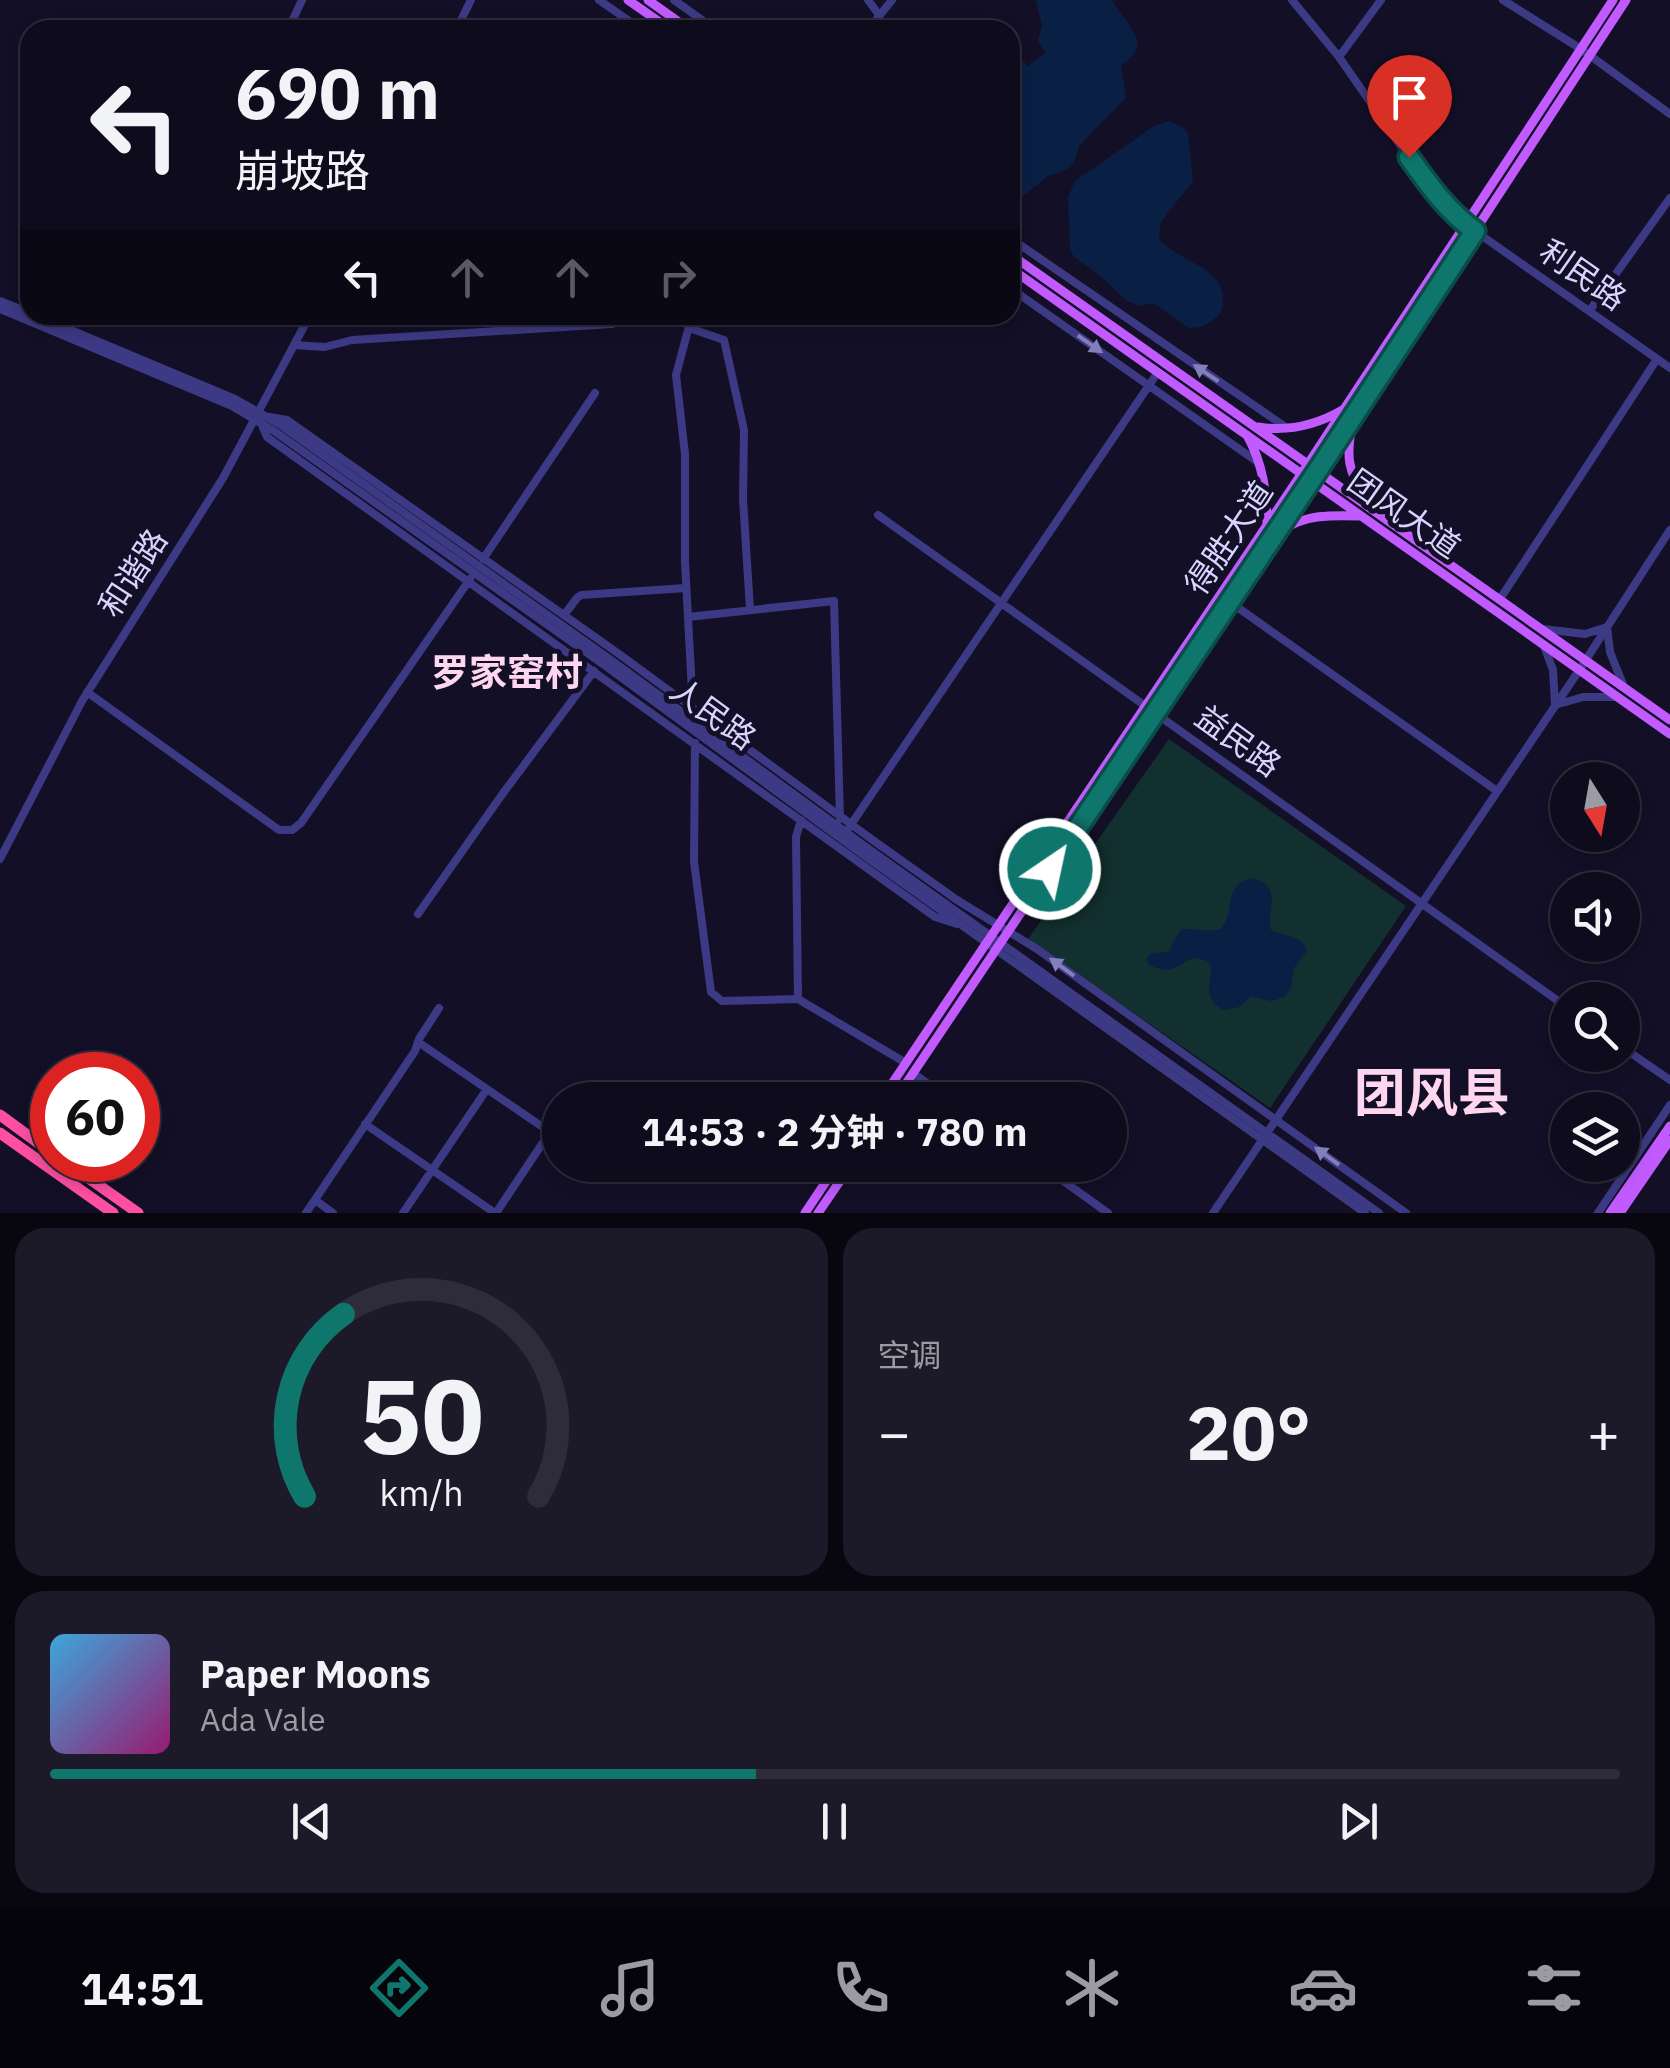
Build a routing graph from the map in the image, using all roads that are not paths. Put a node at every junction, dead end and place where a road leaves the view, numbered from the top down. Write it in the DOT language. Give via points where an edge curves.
graph roads {
  1 [pos="599,0"];
  2 [pos="628,0"];
  3 [pos="648,0"];
  4 [pos="674,0"];
  5 [pos="868,0"];
  6 [pos="892,0"];
  7 [pos="1292,0"];
  8 [pos="1382,0"];
  9 [pos="1503,0"];
  10 [pos="1613,0"];
  11 [pos="1626,0"];
  12 [pos="879,15"];
  13 [pos="628,20"];
  14 [pos="656,20"];
  15 [pos="676,20"];
  16 [pos="702,20"];
  17 [pos="875,20"];
  18 [pos="1585,52"];
  19 [pos="1339,57"];
  20 [pos="1670,114"];
  21 [pos="1670,198"];
  22 [pos="1470,228"];
  23 [pos="1020,245"];
  24 [pos="1020,261"];
  25 [pos="1020,275"];
  26 [pos="1020,295"];
  27 [pos="1590,310"];
  28 [pos="38,325"];
  29 [pos="58,325"];
  30 [pos="305,325"];
  31 [pos="596,325"];
  32 [pos="690,325"];
  33 [pos="690,328"];
  34 [pos="294,345"];
  35 [pos="1657,359"];
  36 [pos="1670,368"];
  37 [pos="1158,372"];
  38 [pos="1148,386"];
  39 [pos="596,393"];
  40 [pos="1346,408"];
  41 [pos="1356,414"];
  42 [pos="259,418"];
  43 [pos="1256,426"];
  44 [pos="1287,428"];
  45 [pos="1246,433"];
  46 [pos="1259,462"];
  47 [pos="1310,472"];
  48 [pos="1367,512"];
  49 [pos="878,515"];
  50 [pos="1267,526"];
  51 [pos="1670,530"];
  52 [pos="1274,536"];
  53 [pos="476,570"];
  54 [pos="686,588"];
  55 [pos="1500,599"];
  56 [pos="1230,602"];
  57 [pos="1001,603"];
  58 [pos="750,608"];
  59 [pos="564,616"];
  60 [pos="688,617"];
  61 [pos="1607,627"];
  62 [pos="1543,629"];
  63 [pos="1542,642"];
  64 [pos="600,662"];
  65 [pos="1583,665"];
  66 [pos="594,671"];
  67 [pos="87,692"];
  68 [pos="1622,692"];
  69 [pos="1556,705"];
  70 [pos="690,706"];
  71 [pos="1151,709"];
  72 [pos="688,717"];
  73 [pos="1670,720"];
  74 [pos="695,732"];
  75 [pos="1670,734"];
  76 [pos="695,744"];
  77 [pos="1497,791"];
  78 [pos="840,816"];
  79 [pos="801,820"];
  80 [pos="845,828"];
  81 [pos="0,858"];
  82 [pos="1421,903"];
  83 [pos="418,914"];
  84 [pos="964,926"];
  85 [pos="1004,928"];
  86 [pos="994,942"];
  87 [pos="1550,995"];
  88 [pos="798,999"];
  89 [pos="439,1008"];
  90 [pos="418,1042"];
  91 [pos="1640,1059"];
  92 [pos="906,1063"];
  93 [pos="913,1073"];
  94 [pos="1670,1080"];
  95 [pos="894,1082"];
  96 [pos="907,1082"];
  97 [pos="925,1082"];
  98 [pos="487,1090"];
  99 [pos="1670,1104"];
  100 [pos="0,1115"];
  101 [pos="1275,1119"];
  102 [pos="366,1124"];
  103 [pos="1670,1126"];
  104 [pos="0,1133"];
  105 [pos="30,1136"];
  106 [pos="1264,1136"];
  107 [pos="1670,1140"];
  108 [pos="432,1170"];
  109 [pos="94,1182"];
  110 [pos="826,1182"];
  111 [pos="839,1182"];
  112 [pos="1065,1182"];
  113 [pos="315,1200"];
  114 [pos="498,1212"];
  115 [pos="113,1213"];
  116 [pos="138,1213"];
  117 [pos="306,1213"];
  118 [pos="334,1213"];
  119 [pos="403,1213"];
  120 [pos="805,1213"];
  121 [pos="818,1213"];
  122 [pos="1108,1213"];
  123 [pos="1212,1213"];
  124 [pos="1365,1213"];
  125 [pos="1379,1213"];
  126 [pos="1406,1213"];
  127 [pos="1598,1213"];
  128 [pos="1610,1213"];
  129 [pos="1620,1213"];
  1 -- 13 [label="street"];
  2 -- 14 [label="main road"];
  3 -- 15 [label="main road"];
  4 -- 16 [label="street"];
  5 -- 12 [label="street"];
  6 -- 12 [label="street"];
  7 -- 19 [label="street, 利民路"];
  8 -- 19 [label="street"];
  9 -- 18 [label="street"];
  10 -- 18 [label="main road, 得胜大道"];
  11 -- 18 [label="main road, 得胜大道"];
  12 -- 17 [label="street"];
  18 -- 20 [label="street"];
  18 -- 22 [label="main road, 得胜大道"];
  19 -- 22 [label="street, 利民路" via="1436,194"];
  21 -- 27 [label="street"];
  22 -- 27 [label="street, 利民路"];
  22 -- 40 [label="main road, 得胜大道"];
  22 -- 41 [label="main road, 得胜大道"];
  44 -- 23 [label="street, one-way"];
  24 -- 43 [label="main road, 团风大道"];
  25 -- 37 [label="main road, 团风大道"];
  26 -- 38 [label="street, one-way"];
  27 -- 35 [label="street, 利民路"];
  28 -- 42 [label="street, 人民路"];
  29 -- 42 [label="street, 人民路" via="235,399"];
  30 -- 34 [label="street, 和谐路"];
  31 -- 34 [label="street"];
  32 -- 33 [label="street"];
  33 -- 54 [label="street" via="676,376"];
  33 -- 58 [label="street" via="724,340 742,421"];
  34 -- 42 [label="street, 和谐路"];
  35 -- 36 [label="street, 利民路"];
  35 -- 55 [label="street"];
  37 -- 38 [label="street"];
  37 -- 45 [label="main road, 团风大道"];
  38 -- 46 [label="street"];
  38 -- 57 [label="street"];
  39 -- 53 [label="street"];
  40 -- 44 [label="main road"];
  40 -- 47 [label="main road, 得胜大道"];
  41 -- 47 [label="main road, 得胜大道"];
  41 -- 48 [label="main road" via="1349,462"];
  42 -- 53 [label="street, 人民路"];
  42 -- 53 [label="street" via="287,420"];
  42 -- 67 [label="street, 和谐路"];
  43 -- 44 [label="main road"];
  43 -- 47 [label="main road, 团风大道"];
  45 -- 46 [label="main road"];
  45 -- 47 [label="main road, 团风大道"];
  46 -- 50 [label="main road"];
  47 -- 48 [label="main road, 团风大道"];
  47 -- 50 [label="main road, 得胜大道"];
  47 -- 52 [label="main road, 得胜大道"];
  48 -- 52 [label="main road" via="1309,517"];
  48 -- 55 [label="main road, 团风大道"];
  48 -- 63 [label="main road, 团风大道"];
  49 -- 57 [label="street, 益民路"];
  50 -- 71 [label="main road, 得胜大道"];
  51 -- 61 [label="street"];
  52 -- 56 [label="main road, 得胜大道"];
  53 -- 59 [label="street"];
  53 -- 64 [label="street, 人民路"];
  53 -- 66 [label="street"];
  53 -- 67 [label="street" via="300,823 288,831"];
  53 -- 72 [label="street, 人民路"];
  54 -- 59 [label="street" via="582,595"];
  54 -- 60 [label="street"];
  55 -- 62 [label="main road, 团风大道"];
  56 -- 71 [label="main road, 得胜大道"];
  56 -- 77 [label="street"];
  57 -- 71 [label="street, 益民路"];
  57 -- 80 [label="street"];
  58 -- 60 [label="street"];
  58 -- 78 [label="street" via="834,601"];
  59 -- 70 [label="street"];
  60 -- 70 [label="street"];
  61 -- 62 [label="street" via="1585,634"];
  61 -- 65 [label="street"];
  61 -- 68 [label="street"];
  62 -- 65 [label="main road, 团风大道"];
  63 -- 65 [label="main road, 团风大道"];
  63 -- 69 [label="street"];
  64 -- 66 [label="street"];
  64 -- 74 [label="street, 人民路"];
  65 -- 68 [label="main road, 团风大道"];
  65 -- 69 [label="street"];
  66 -- 76 [label="street"];
  66 -- 83 [label="street"];
  67 -- 81 [label="street, 和谐路"];
  68 -- 69 [label="street"];
  68 -- 73 [label="main road, 团风大道"];
  68 -- 75 [label="main road, 团风大道"];
  69 -- 77 [label="street"];
  70 -- 72 [label="street"];
  70 -- 78 [label="street"];
  71 -- 82 [label="street, 益民路"];
  71 -- 85 [label="main road, 得胜大道"];
  72 -- 80 [label="street, 人民路"];
  74 -- 76 [label="street"];
  74 -- 84 [label="street, 人民路"];
  76 -- 79 [label="street"];
  76 -- 88 [label="street" via="694,862 710,989 722,1000"];
  77 -- 82 [label="street"];
  78 -- 80 [label="street"];
  79 -- 84 [label="street" via="936,917"];
  79 -- 88 [label="street"];
  80 -- 85 [label="street"];
  80 -- 86 [label="street, 人民路"];
  82 -- 87 [label="street, 益民路"];
  82 -- 101 [label="street"];
  84 -- 86 [label="street, 人民路"];
  85 -- 86 [label="main road, 得胜大道"];
  101 -- 85 [label="street, one-way"];
  86 -- 92 [label="main road, 得胜大道"];
  86 -- 93 [label="main road, 得胜大道"];
  86 -- 106 [label="street, 人民路"];
  88 -- 92 [label="street"];
  89 -- 90 [label="street"];
  90 -- 98 [label="street"];
  90 -- 102 [label="street"];
  91 -- 94 [label="street"];
  92 -- 95 [label="main road, 得胜大道"];
  93 -- 96 [label="main road, 得胜大道"];
  93 -- 97 [label="street"];
  98 -- 108 [label="street"];
  98 -- 114 [label="street" via="550,1132"];
  99 -- 127 [label="street"];
  100 -- 105 [label="highway"];
  101 -- 106 [label="street"];
  126 -- 101 [label="street, one-way"];
  102 -- 108 [label="street"];
  102 -- 113 [label="street"];
  103 -- 128 [label="main road"];
  104 -- 115 [label="highway"];
  106 -- 123 [label="street"];
  106 -- 124 [label="street, 人民路"];
  106 -- 125 [label="street, 人民路"];
  107 -- 129 [label="main road"];
  108 -- 114 [label="street"];
  108 -- 119 [label="street"];
  109 -- 116 [label="highway"];
  110 -- 120 [label="main road"];
  111 -- 121 [label="main road"];
  112 -- 122 [label="street"];
  113 -- 117 [label="street"];
  113 -- 118 [label="street"];
}
